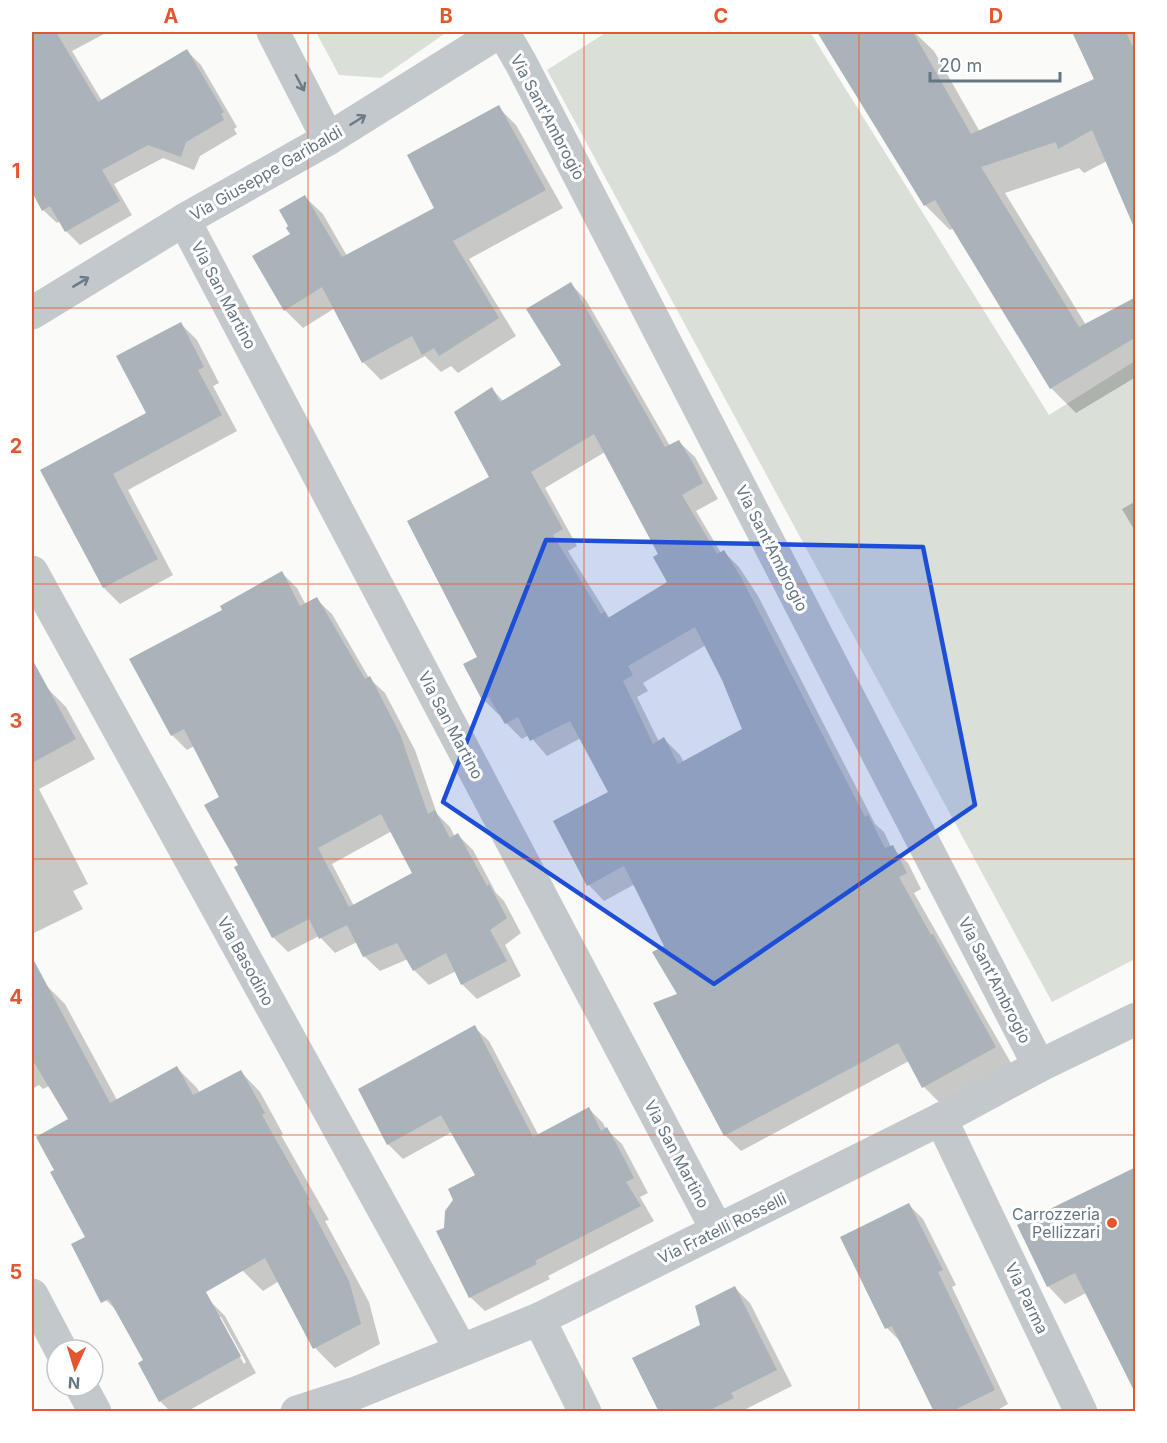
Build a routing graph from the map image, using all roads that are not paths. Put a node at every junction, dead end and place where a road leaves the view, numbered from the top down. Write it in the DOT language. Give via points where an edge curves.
graph roads {
  1 [pos="273,32"];
  2 [pos="501,32"];
  3 [pos="328,139"];
  4 [pos="184,220"];
  5 [pos="33,307"];
  6 [pos="32,572"];
  7 [pos="1136,1019"];
  8 [pos="1039,1066"];
  9 [pos="941,1119"];
  10 [pos="717,1230"];
  11 [pos="32,1295"];
  12 [pos="539,1319"];
  13 [pos="55,1338"];
  14 [pos="461,1350"];
  15 [pos="87,1398"];
  16 [pos="361,1402"];
  17 [pos="95,1412"];
  18 [pos="297,1412"];
  19 [pos="585,1412"];
  20 [pos="1081,1412"];
  1 -- 3 [label="street, one-way"];
  3 -- 2 [label="street, Via Giuseppe Garibaldi, one-way"];
  2 -- 8 [label="street, Via Sant'Ambrogio" via="521,63"];
  3 -- 4 [label="street, Via Giuseppe Garibaldi"];
  5 -- 4 [label="street, Via Giuseppe Garibaldi, one-way"];
  4 -- 10 [label="street, Via San Martino"];
  6 -- 14 [label="street, Via Basodino"];
  7 -- 8 [label="street, Via Fratelli Rosselli"];
  8 -- 9 [label="street, Via Fratelli Rosselli"];
  9 -- 10 [label="street, Via Fratelli Rosselli"];
  9 -- 20 [label="street, Via Parma"];
  10 -- 12 [label="street, Via Fratelli Rosselli"];
  11 -- 13 [label="street"];
  12 -- 14 [label="street, Via Fratelli Rosselli"];
  12 -- 19 [label="street"];
  14 -- 16 [label="street, Via Fratelli Rosselli"];
  15 -- 17 [label="street"];
  16 -- 18 [label="street, Via Fratelli Rosselli"];
}
